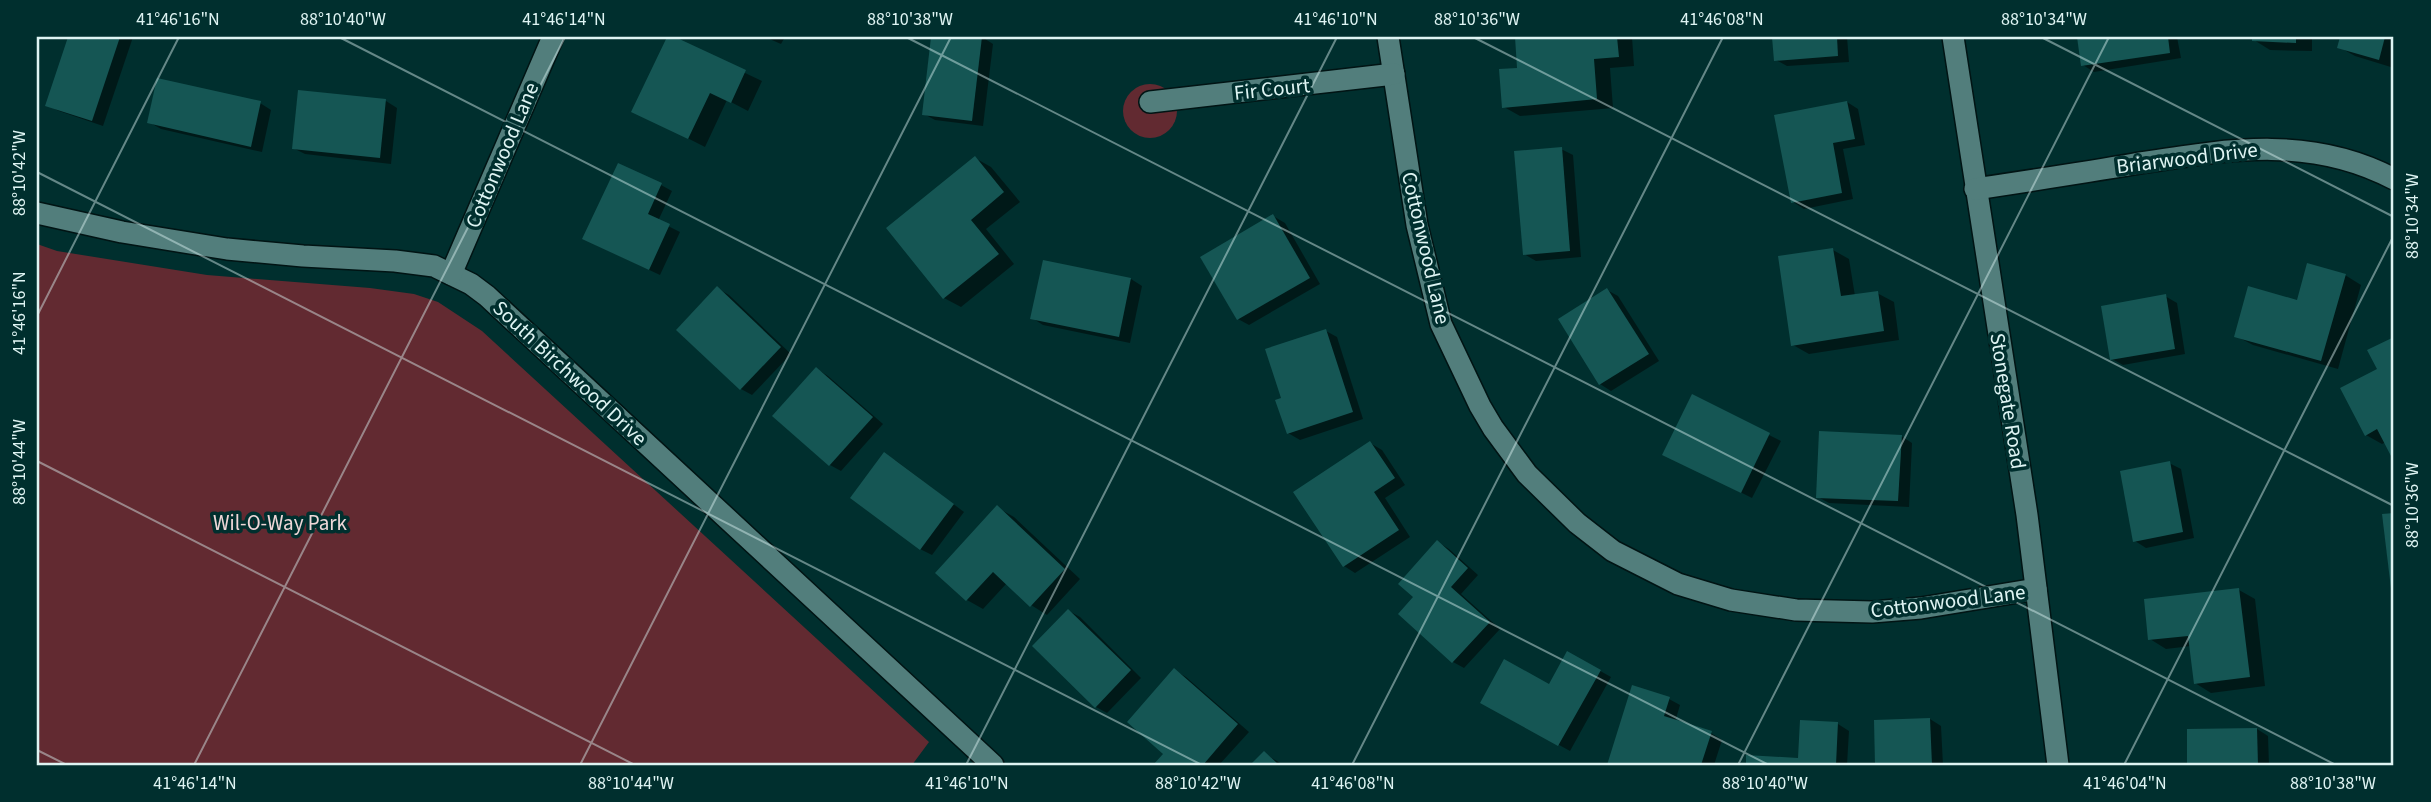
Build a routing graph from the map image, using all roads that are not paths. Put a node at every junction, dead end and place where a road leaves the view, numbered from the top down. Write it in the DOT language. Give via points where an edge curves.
graph roads {
  1 [pos="553,37"];
  2 [pos="1388,37"];
  3 [pos="1953,37"];
  4 [pos="1394,74"];
  5 [pos="1150,102"];
  6 [pos="2394,179"];
  7 [pos="1975,189"];
  8 [pos="37,213"];
  9 [pos="451,274"];
  10 [pos="2036,589"];
  11 [pos="993,765"];
  12 [pos="2058,765"];
  1 -- 9 [label="street, Cottonwood Lane"];
  2 -- 4 [label="street, Cottonwood Lane"];
  3 -- 7 [label="street, Stonegate Road"];
  4 -- 5 [label="street, Fir Court"];
  4 -- 10 [label="street, Cottonwood Lane" via="1417,225 1441,324 1493,428 1527,474 1577,523 1613,551 1678,584 1731,600 1796,610 1921,608"];
  6 -- 7 [label="street, Briarwood Drive" via="2329,155 2269,148 2218,151"];
  7 -- 10 [label="street, Stonegate Road"];
  8 -- 9 [label="street, South Birchwood Drive" via="227,249 404,262 434,266"];
  9 -- 11 [label="street, South Birchwood Drive" via="488,296"];
  10 -- 12 [label="street, Stonegate Road"];
}
